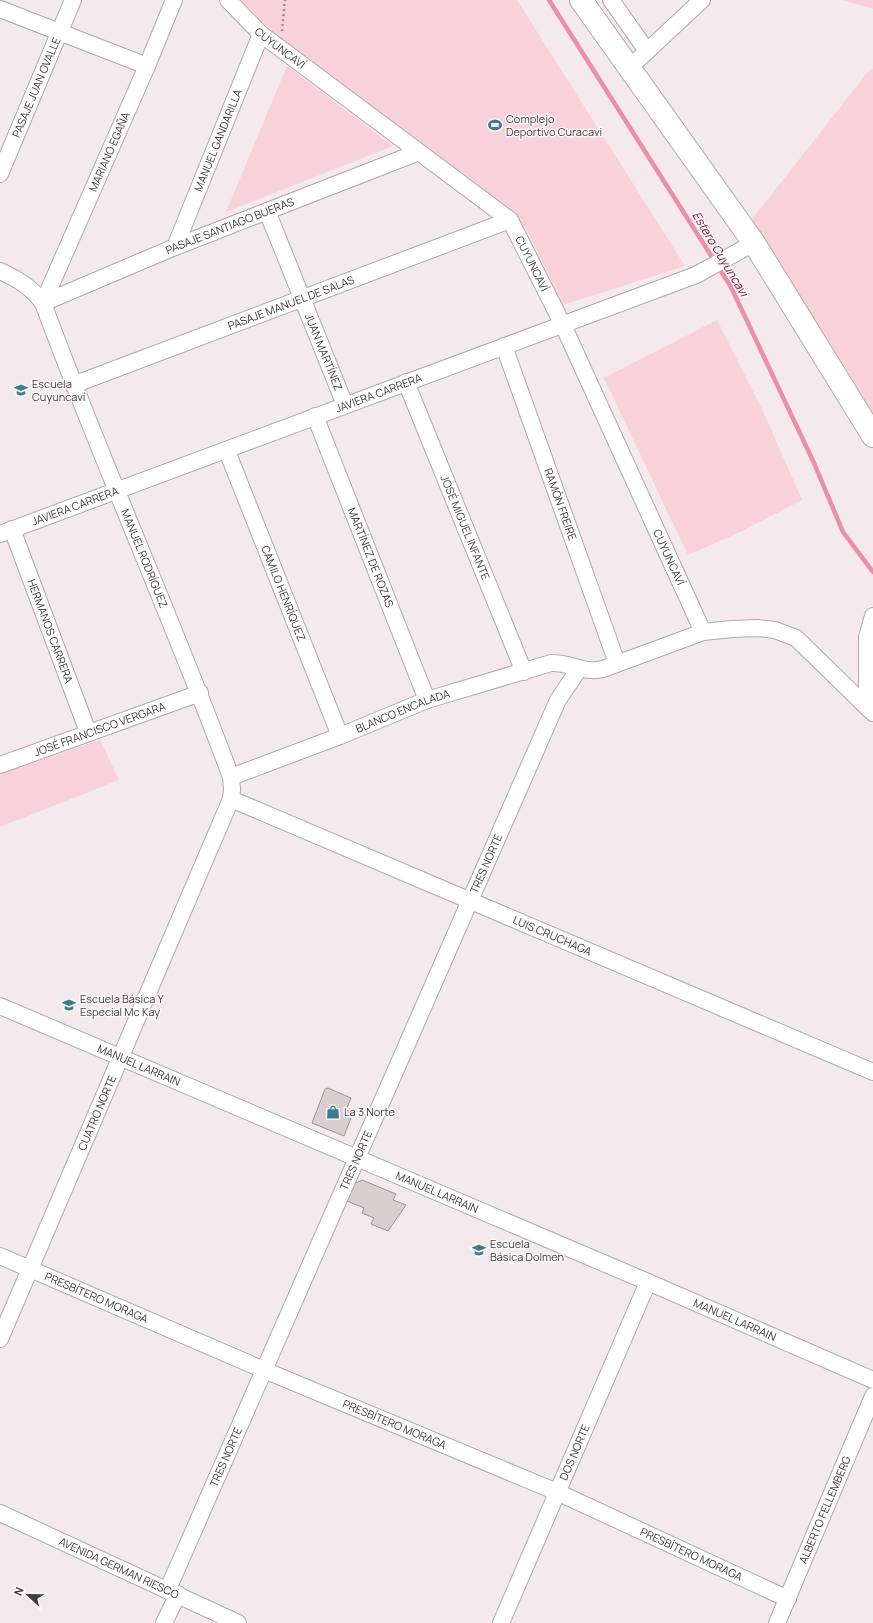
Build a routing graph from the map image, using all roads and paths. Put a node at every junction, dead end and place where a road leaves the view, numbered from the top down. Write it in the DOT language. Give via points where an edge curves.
graph roads {
  1 [pos="73,0"];
  2 [pos="174,0"];
  3 [pos="228,0"];
  4 [pos="285,0"];
  5 [pos="581,0"];
  6 [pos="611,0"];
  7 [pos="702,0"];
  8 [pos="0,9"];
  9 [pos="59,32"];
  10 [pos="261,34"];
  11 [pos="279,47"];
  12 [pos="647,51"];
  13 [pos="147,66"];
  14 [pos="628,68"];
  15 [pos="419,152"];
  16 [pos="0,174"];
  17 [pos="267,211"];
  18 [pos="510,220"];
  19 [pos="754,243"];
  20 [pos="175,247"];
  21 [pos="0,271"];
  22 [pos="303,298"];
  23 [pos="43,303"];
  24 [pos="563,325"];
  25 [pos="504,346"];
  26 [pos="406,382"];
  27 [pos="73,385"];
  28 [pos="345,405"];
  29 [pos="315,416"];
  30 [pos="873,436"];
  31 [pos="227,450"];
  32 [pos="116,492"];
  33 [pos="6,532"];
  34 [pos="873,616"];
  35 [pos="703,632"];
  36 [pos="617,663"];
  37 [pos="579,669"];
  38 [pos="524,672"];
  39 [pos="200,693"];
  40 [pos="427,700"];
  41 [pos="870,710"];
  42 [pos="88,732"];
  43 [pos="340,736"];
  44 [pos="0,766"];
  45 [pos="231,777"];
  46 [pos="231,798"];
  47 [pos="471,901"];
  48 [pos="0,1006"];
  49 [pos="120,1056"];
  50 [pos="873,1072"];
  51 [pos="358,1158"];
  52 [pos="0,1256"];
  53 [pos="31,1269"];
  54 [pos="648,1282"];
  55 [pos="0,1339"];
  56 [pos="264,1370"];
  57 [pos="873,1380"];
  58 [pos="873,1396"];
  59 [pos="557,1492"];
  60 [pos="0,1513"];
  61 [pos="173,1592"];
  62 [pos="788,1599"];
  63 [pos="164,1623"];
  64 [pos="238,1623"];
  65 [pos="501,1623"];
  66 [pos="777,1623"];
  1 -- 9 [label="street, PASAJE JUAN OVALLE"];
  2 -- 13 [label="street, MARIANO EGAÑA"];
  3 -- 10 [label="street, CUYUNCAVÍ"];
  4 -- 11 [label="path"];
  5 -- 14 [label="street"];
  6 -- 12 [label="street"];
  7 -- 12 [label="street"];
  8 -- 9 [label="street"];
  9 -- 13 [label="street"];
  9 -- 16 [label="street, PASAJE JUAN OVALLE"];
  10 -- 11 [label="street, CUYUNCAVÍ"];
  10 -- 20 [label="street, MANUEL GANDARILLA"];
  11 -- 15 [label="street, CUYUNCAVÍ"];
  12 -- 14 [label="street"];
  13 -- 23 [label="street, MARIANO EGAÑA"];
  14 -- 19 [label="street"];
  15 -- 17 [label="street, PASAJE SANTIAGO BUERAS"];
  15 -- 18 [label="street, CUYUNCAVÍ"];
  17 -- 20 [label="street, PASAJE SANTIAGO BUERAS"];
  17 -- 22 [label="street, JUAN MARTÍNEZ"];
  18 -- 22 [label="street, PASAJE MANUEL DE SALAS"];
  18 -- 24 [label="street, CUYUNCAVÍ"];
  19 -- 24 [label="street, JAVIERA CARRERA" via="696,275"];
  19 -- 30 [label="street"];
  20 -- 23 [label="street, PASAJE SANTIAGO BUERAS"];
  21 -- 23 [label="street, MANUEL RODRÍGUEZ" via="24,283"];
  22 -- 27 [label="street, PASAJE MANUEL DE SALAS"];
  22 -- 28 [label="street, JUAN MARTÍNEZ"];
  23 -- 27 [label="street, MANUEL RODRÍGUEZ"];
  24 -- 25 [label="street, JAVIERA CARRERA"];
  24 -- 35 [label="street, CUYUNCAVÍ"];
  25 -- 26 [label="street, JAVIERA CARRERA"];
  25 -- 36 [label="street, RAMÓN FREIRE"];
  26 -- 28 [label="street, JAVIERA CARRERA"];
  26 -- 38 [label="street, JOSÉ MIGUEL INFANTE"];
  27 -- 32 [label="street, MANUEL RODRÍGUEZ"];
  28 -- 29 [label="street, JAVIERA CARRERA"];
  29 -- 31 [label="street, JAVIERA CARRERA"];
  29 -- 40 [label="street, MARTÍNEZ DE ROZAS"];
  31 -- 32 [label="street, JAVIERA CARRERA"];
  31 -- 43 [label="street, CAMILO HENRÍQUEZ"];
  32 -- 33 [label="street, JAVIERA CARRERA"];
  32 -- 39 [label="street, MANUEL RODRÍGUEZ"];
  33 -- 42 [label="street, HERMANOS CARRERA"];
  34 -- 41 [label="street" via="867,637"];
  35 -- 36 [label="street"];
  35 -- 41 [label="street" via="758,628 786,633 796,638"];
  36 -- 37 [label="street" via="596,671"];
  37 -- 38 [label="street, BLANCO ENCALADA" via="566,664 551,663"];
  37 -- 47 [label="street, TRES NORTE" via="558,700"];
  38 -- 40 [label="street, BLANCO ENCALADA"];
  39 -- 42 [label="street, JOSÉ FRANCISCO VERGARA"];
  39 -- 45 [label="street, MANUEL RODRÍGUEZ"];
  40 -- 43 [label="street, BLANCO ENCALADA"];
  42 -- 44 [label="street, JOSÉ FRANCISCO VERGARA"];
  43 -- 45 [label="street, BLANCO ENCALADA"];
  45 -- 46 [label="street, MANUEL RODRÍGUEZ"];
  46 -- 47 [label="street, LUIS CRUCHAGA"];
  46 -- 49 [label="street, CUATRO NORTE"];
  47 -- 50 [label="street, LUIS CRUCHAGA"];
  47 -- 51 [label="street, TRES NORTE"];
  48 -- 49 [label="street, MANUEL LARRAIN"];
  49 -- 51 [label="street, MANUEL LARRAIN"];
  49 -- 53 [label="street, CUATRO NORTE"];
  51 -- 54 [label="street, MANUEL LARRAIN"];
  51 -- 56 [label="street, TRES NORTE"];
  52 -- 53 [label="street, PRESBÍTERO MORAGA"];
  53 -- 55 [label="street, CUATRO NORTE"];
  53 -- 56 [label="street, PRESBÍTERO MORAGA"];
  54 -- 57 [label="street, MANUEL LARRAIN"];
  54 -- 59 [label="street, DOS NORTE"];
  56 -- 59 [label="street, PRESBÍTERO MORAGA"];
  56 -- 61 [label="street, TRES NORTE"];
  58 -- 62 [label="street, ALBERTO FELLEMBERG"];
  59 -- 62 [label="street, PRESBÍTERO MORAGA"];
  59 -- 65 [label="street, DOS NORTE"];
  60 -- 61 [label="street, AVENIDA GERMAN RIESCO"];
  61 -- 63 [label="street, TRES NORTE"];
  61 -- 64 [label="street, AVENIDA GERMAN RIESCO"];
  62 -- 66 [label="street, ALBERTO FELLEMBERG"];
}
